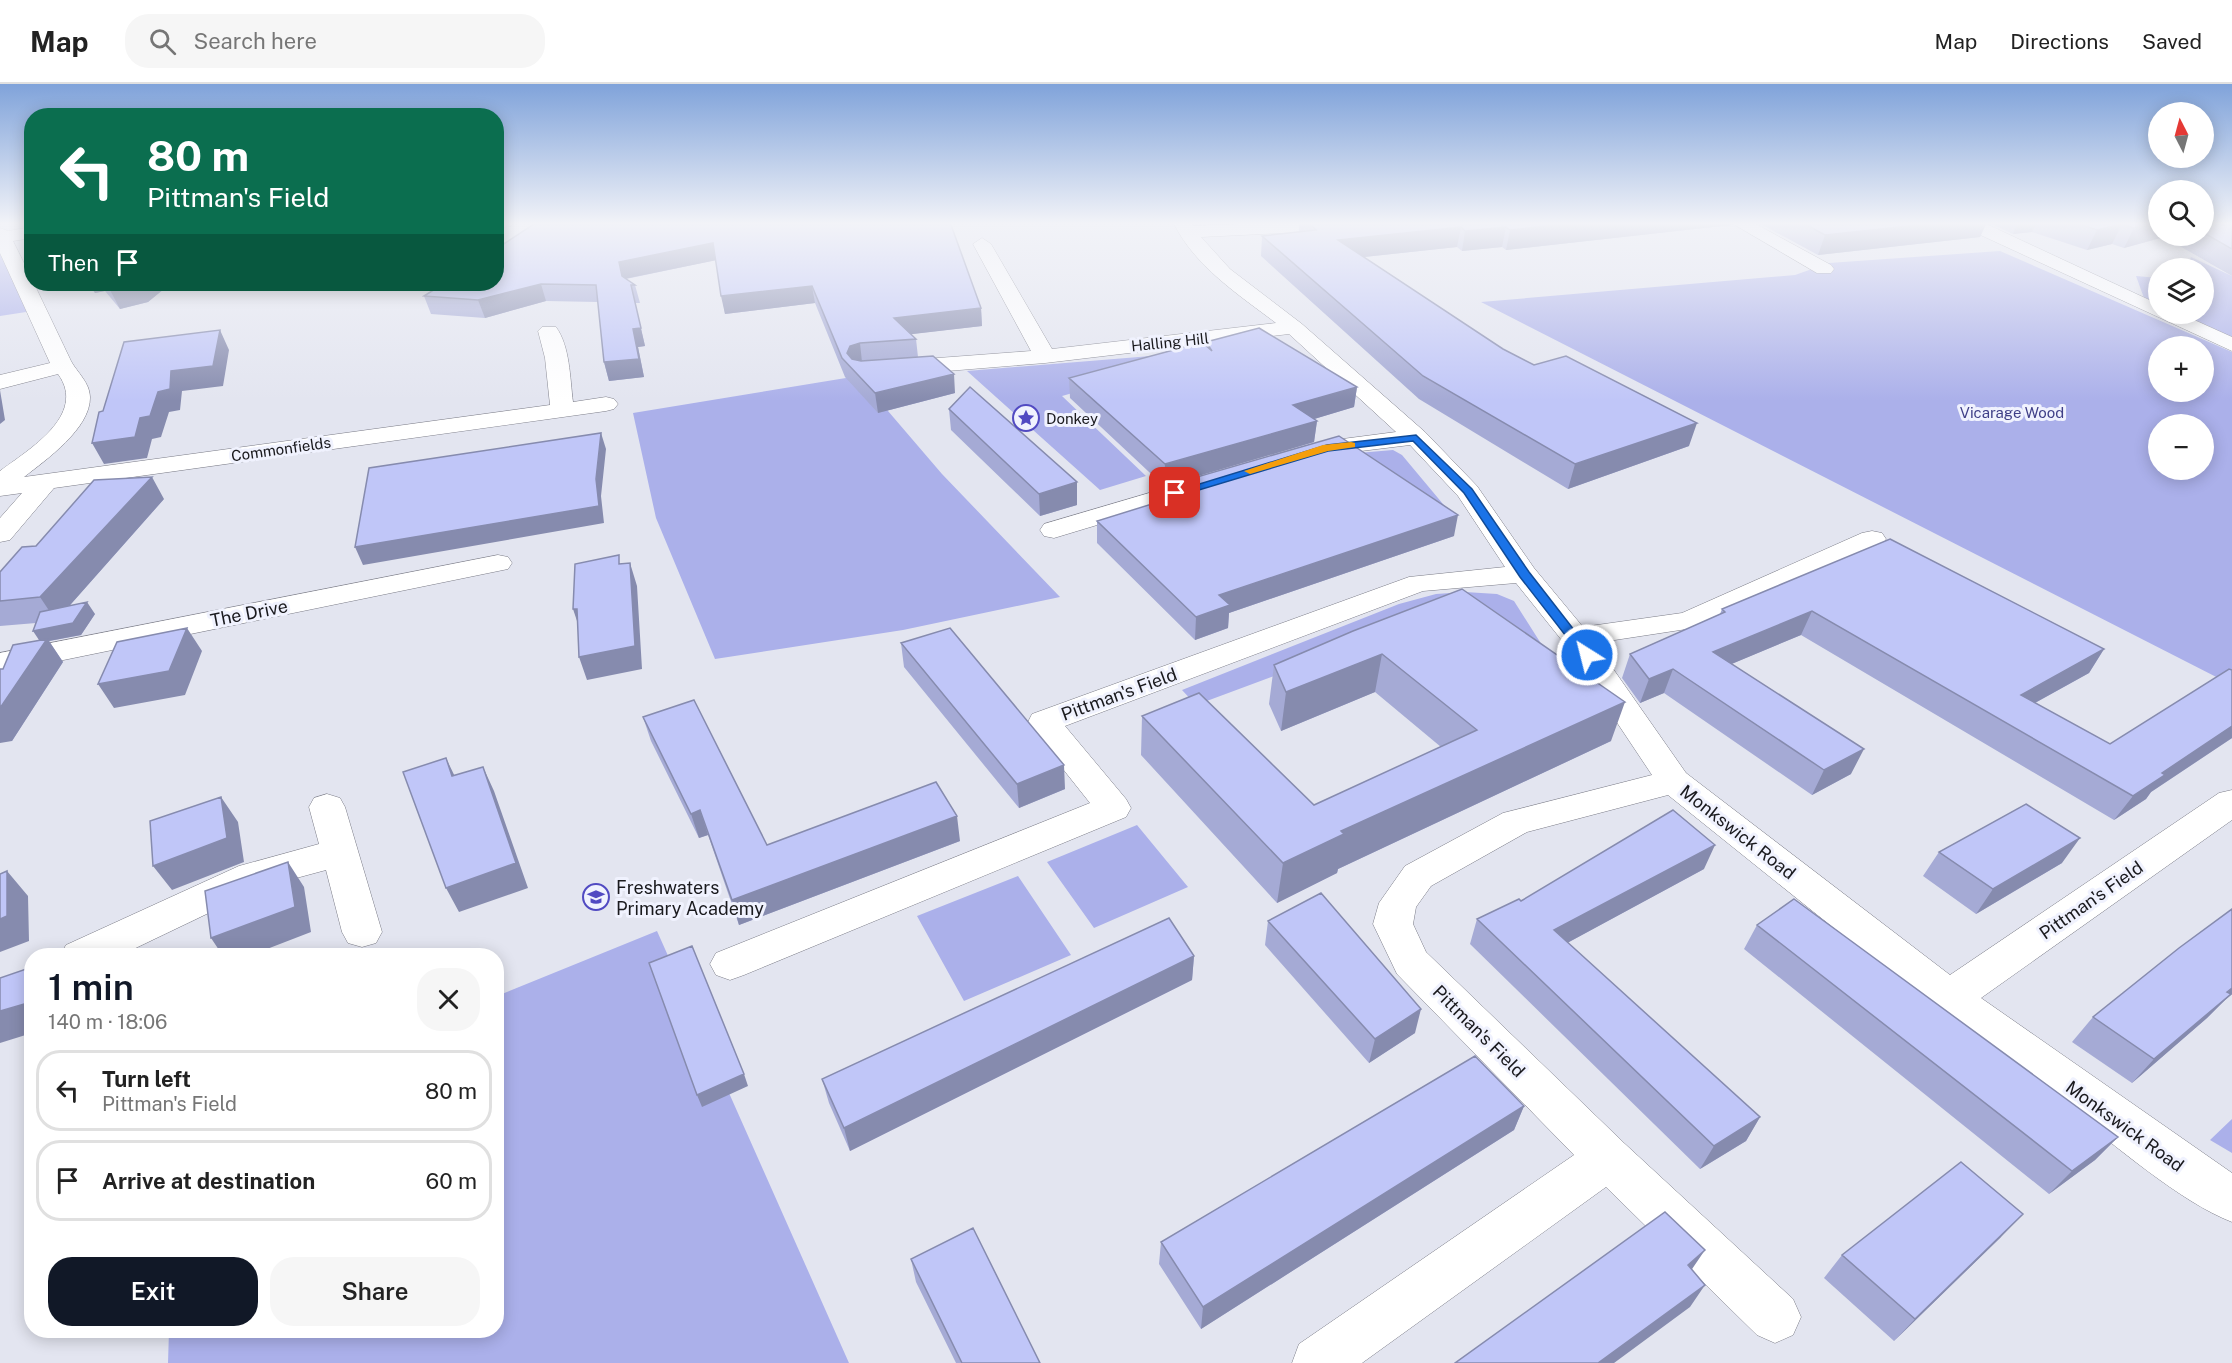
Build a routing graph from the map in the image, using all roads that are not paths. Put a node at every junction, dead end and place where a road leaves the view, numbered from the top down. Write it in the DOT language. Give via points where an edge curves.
graph roads {
  1 [pos="1003,282"];
  2 [pos="1234,282"];
  3 [pos="2095,282"];
  4 [pos="28,291"];
  5 [pos="2148,306"];
  6 [pos="2187,324"];
  7 [pos="1295,328"];
  8 [pos="549,331"];
  9 [pos="2232,345"];
  10 [pos="1044,356"];
  11 [pos="63,366"];
  12 [pos="875,370"];
  13 [pos="0,382"];
  14 [pos="606,404"];
  15 [pos="562,410"];
  16 [pos="1416,438"];
  17 [pos="1284,460"];
  18 [pos="1242,473"];
  19 [pos="45,482"];
  20 [pos="0,483"];
  21 [pos="0,488"];
  22 [pos="1054,530"];
  23 [pos="0,534"];
  24 [pos="1872,539"];
  25 [pos="498,563"];
  26 [pos="1524,574"];
  27 [pos="1575,637"];
  28 [pos="0,663"];
  29 [pos="1674,782"];
  30 [pos="2232,802"];
  31 [pos="327,807"];
  32 [pos="340,852"];
  33 [pos="362,932"];
  34 [pos="97,948"];
  35 [pos="730,964"];
  36 [pos="1949,998"];
  37 [pos="1608,1158"];
  38 [pos="2232,1200"];
  39 [pos="1775,1317"];
  40 [pos="1318,1363"];
  1 -- 10 [label="street"];
  2 -- 7 [label="street, Monkswick Road"];
  3 -- 5 [label="street"];
  4 -- 11 [label="street"];
  6 -- 9 [label="street"];
  7 -- 10 [label="street, Halling Hill"];
  7 -- 16 [label="street, Monkswick Road"];
  8 -- 15 [label="street"];
  10 -- 12 [label="street, Halling Hill"];
  11 -- 13 [label="street"];
  11 -- 20 [label="street" via="75,383 79,399 72,418 54,440"];
  14 -- 15 [label="street, Commonfields"];
  15 -- 19 [label="street, Commonfields"];
  16 -- 17 [label="street" via="1327,448"];
  16 -- 26 [label="street, Monkswick Road" via="1468,491"];
  18 -- 22 [label="street"];
  19 -- 21 [label="street, Commonfields"];
  19 -- 23 [label="street"];
  24 -- 27 [label="street" via="1689,621"];
  25 -- 28 [label="street, The Drive"];
  26 -- 27 [label="street, Monkswick Road"];
  26 -- 35 [label="street, Pittman's Field" via="1419,584 1044,722 1113,808"];
  27 -- 29 [label="street, Monkswick Road"];
  29 -- 36 [label="street, Monkswick Road"];
  29 -- 37 [label="street, Pittman's Field" via="1516,822 1418,876 1398,903 1393,924 1411,963"];
  30 -- 36 [label="street, Pittman's Field"];
  31 -- 32 [label="street"];
  32 -- 33 [label="street"];
  32 -- 34 [label="street" via="252,876"];
  36 -- 38 [label="street, Monkswick Road"];
  37 -- 39 [label="street, Pittman's Field"];
  37 -- 40 [label="street"];
}
